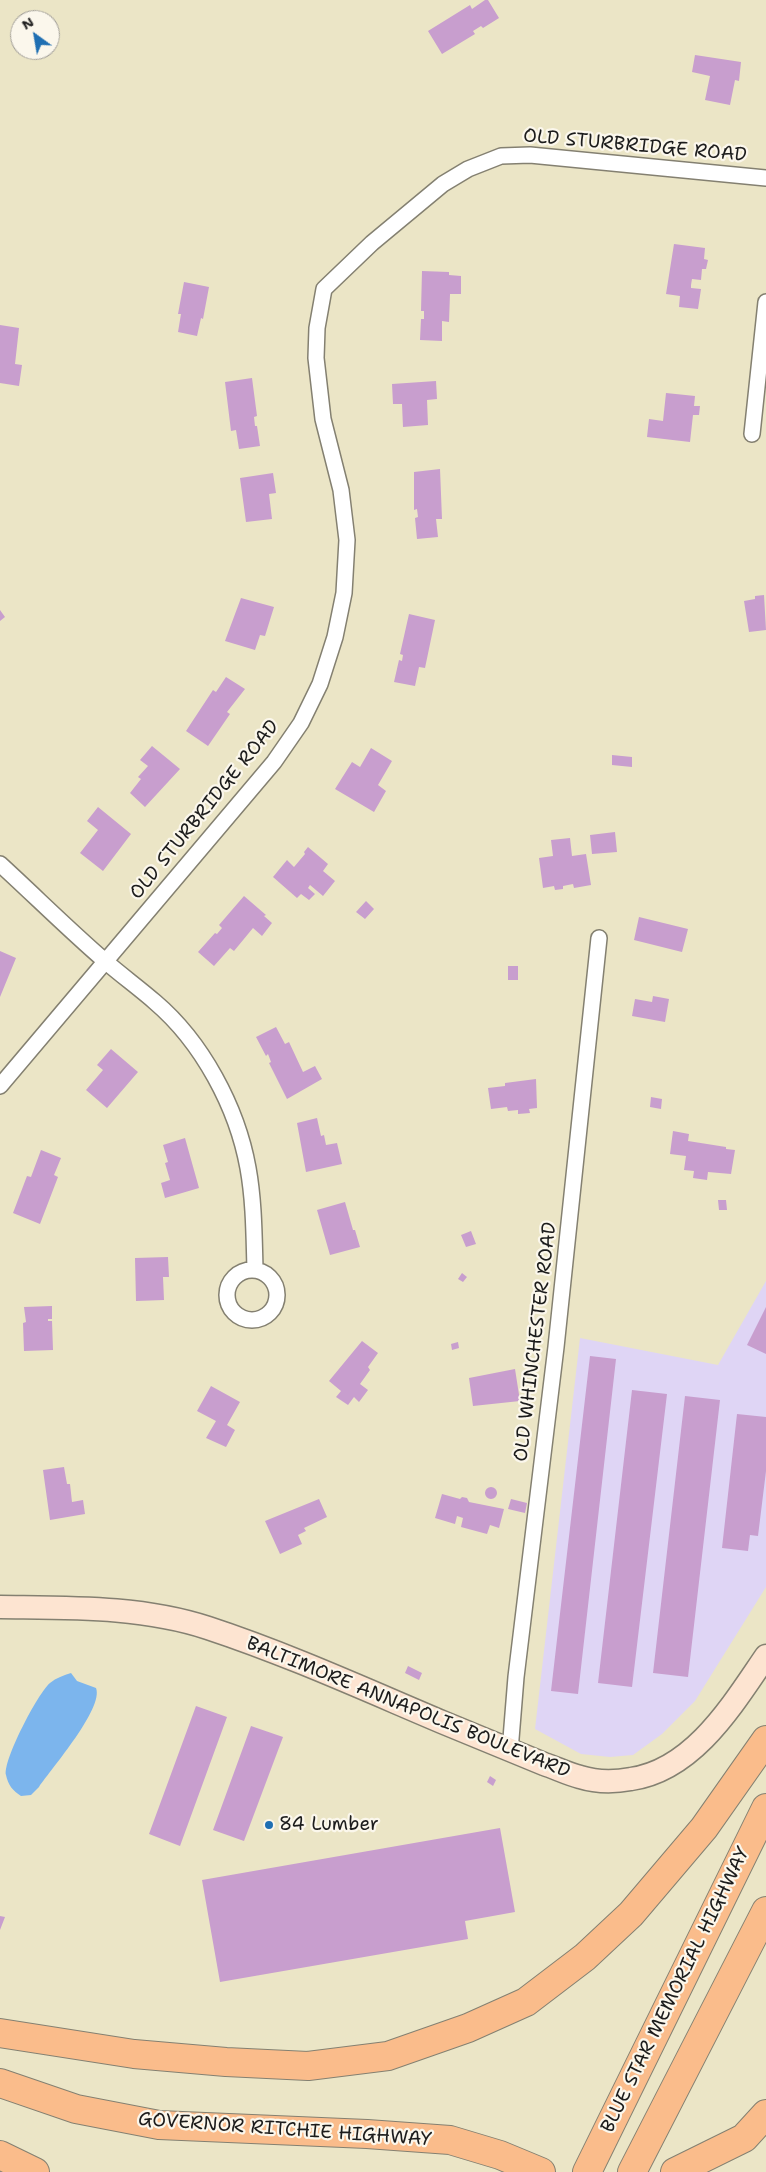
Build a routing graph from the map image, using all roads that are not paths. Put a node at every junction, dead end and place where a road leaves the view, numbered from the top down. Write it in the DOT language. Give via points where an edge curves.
graph roads {
  1 [pos="766,178"];
  2 [pos="766,302"];
  3 [pos="752,434"];
  4 [pos="0,864"];
  5 [pos="599,938"];
  6 [pos="105,961"];
  7 [pos="0,1086"];
  8 [pos="256,1269"];
  9 [pos="0,1607"];
  10 [pos="766,1656"];
  11 [pos="766,1740"];
  12 [pos="510,1751"];
  13 [pos="766,1808"];
  14 [pos="766,1911"];
  15 [pos="0,2033"];
  16 [pos="0,2083"];
  17 [pos="766,2114"];
  18 [pos="0,2156"];
  19 [pos="592,2161"];
  20 [pos="35,2172"];
  21 [pos="541,2172"];
  22 [pos="632,2172"];
  23 [pos="675,2172"];
  1 -- 6 [label="street, OLD STURBRIDGE ROAD" via="530,155 501,156 468,169 443,184 324,289 317,328 318,388 341,490 347,540 344,593 335,637 320,684 301,723 274,762"];
  2 -- 3 [label="street"];
  4 -- 6 [label="street"];
  5 -- 12 [label="street, OLD WHINCHESTER ROAD"];
  6 -- 7 [label="street, OLD STURBRIDGE ROAD"];
  6 -- 8 [label="street" via="157,1003 187,1036 226,1100 248,1166"];
  9 -- 12 [label="street, BALTIMORE ANNAPOLIS BOULEVARD" via="91,1608 206,1627 307,1665"];
  10 -- 12 [label="street, BALTIMORE ANNAPOLIS BOULEVARD" via="724,1715 703,1738 658,1772 632,1779 604,1781 582,1778"];
  11 -- 15 [label="highway" via="704,1828 630,1914 585,1957 526,2002 468,2028 388,2056 308,2066 134,2054"];
  13 -- 19 [label="highway, BLUE STAR MEMORIAL HIGHWAY"];
  14 -- 22 [label="highway"];
  16 -- 21 [label="highway, GOVERNOR RITCHIE HIGHWAY" via="76,2109 158,2125 450,2140"];
  17 -- 23 [label="highway" via="744,2138"];
  18 -- 20 [label="highway"];
}
